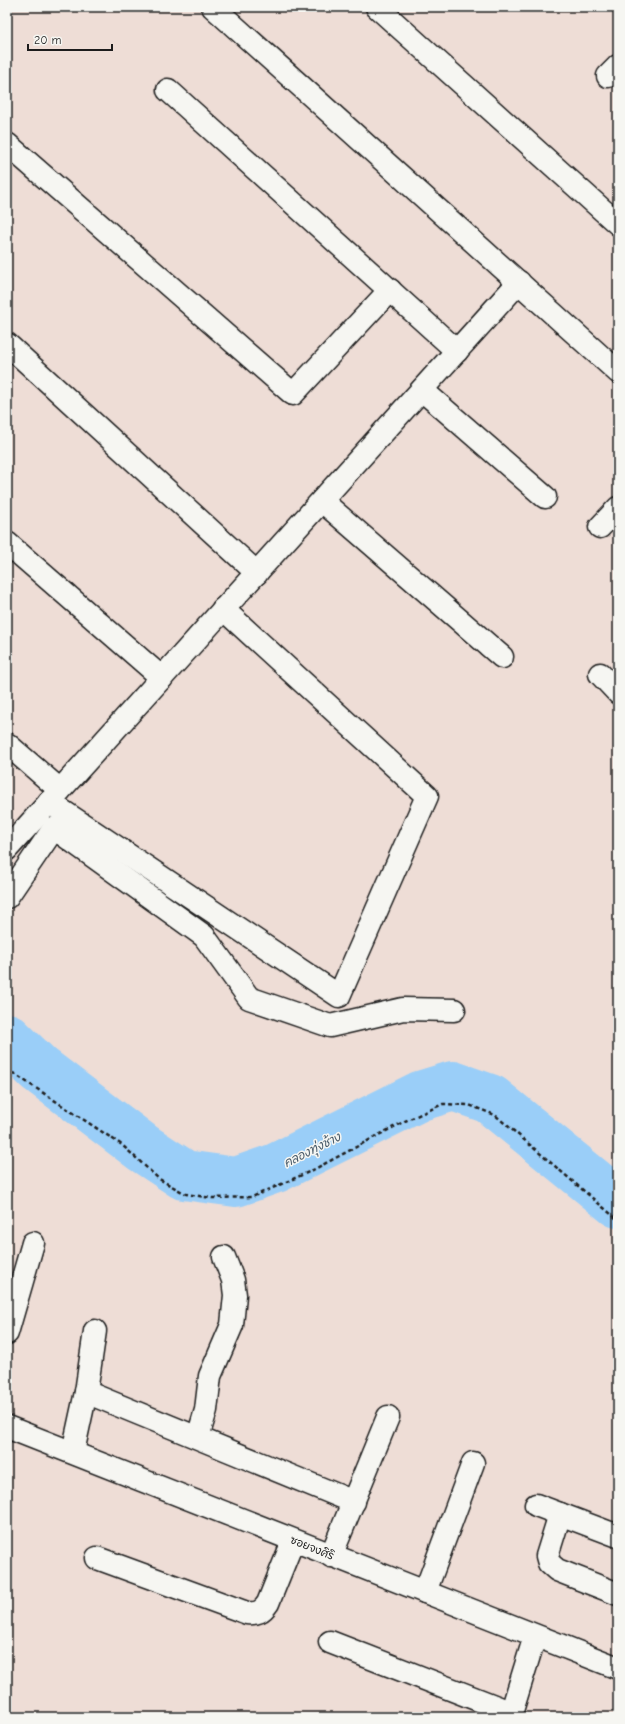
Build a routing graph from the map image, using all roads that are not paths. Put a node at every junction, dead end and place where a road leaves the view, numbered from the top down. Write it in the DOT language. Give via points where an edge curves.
graph roads {
  1 [pos="213,7"];
  2 [pos="377,7"];
  3 [pos="168,90"];
  4 [pos="7,144"];
  5 [pos="618,224"];
  6 [pos="519,282"];
  7 [pos="390,290"];
  8 [pos="7,344"];
  9 [pos="457,351"];
  10 [pos="618,372"];
  11 [pos="422,390"];
  12 [pos="545,497"];
  13 [pos="322,501"];
  14 [pos="618,508"];
  15 [pos="600,527"];
  16 [pos="7,543"];
  17 [pos="257,573"];
  18 [pos="223,610"];
  19 [pos="502,657"];
  20 [pos="600,674"];
  21 [pos="162,678"];
  22 [pos="618,693"];
  23 [pos="7,744"];
  24 [pos="55,796"];
  25 [pos="7,849"];
  26 [pos="7,897"];
  27 [pos="454,1010"];
  28 [pos="33,1243"];
  29 [pos="224,1257"];
  30 [pos="95,1331"];
  31 [pos="7,1333"];
  32 [pos="86,1392"];
  33 [pos="388,1417"];
  34 [pos="7,1427"];
  35 [pos="198,1437"];
  36 [pos="73,1452"];
  37 [pos="473,1463"];
  38 [pos="354,1502"];
  39 [pos="536,1505"];
  40 [pos="560,1514"];
  41 [pos="618,1536"];
  42 [pos="294,1541"];
  43 [pos="331,1556"];
  44 [pos="97,1558"];
  45 [pos="425,1592"];
  46 [pos="618,1594"];
  47 [pos="535,1636"];
  48 [pos="330,1642"];
  49 [pos="618,1668"];
  50 [pos="511,1715"];
  1 -- 6 [label="street"];
  2 -- 5 [label="street"];
  3 -- 7 [label="street"];
  4 -- 7 [label="street" via="293,394"];
  6 -- 9 [label="street"];
  6 -- 10 [label="street"];
  7 -- 9 [label="street"];
  8 -- 17 [label="street"];
  9 -- 11 [label="street"];
  11 -- 12 [label="street"];
  11 -- 13 [label="street"];
  13 -- 17 [label="street"];
  13 -- 19 [label="street"];
  14 -- 15 [label="street"];
  16 -- 21 [label="street"];
  17 -- 18 [label="street"];
  18 -- 21 [label="street"];
  18 -- 24 [label="street" via="427,796 340,996"];
  20 -- 22 [label="street"];
  21 -- 24 [label="street"];
  23 -- 24 [label="street"];
  24 -- 25 [label="street"];
  26 -- 27 [label="street" via="54,828 204,936 249,998 330,1026 403,1009"];
  28 -- 31 [label="street"];
  29 -- 35 [label="street" via="233,1280 235,1295 232,1325 210,1376 206,1410"];
  30 -- 32 [label="street"];
  32 -- 35 [label="street"];
  32 -- 36 [label="street"];
  33 -- 38 [label="street"];
  34 -- 36 [label="street, ซอยจงศิริ"];
  35 -- 38 [label="street"];
  36 -- 42 [label="street, ซอยจงศิริ"];
  37 -- 45 [label="street"];
  38 -- 43 [label="street"];
  39 -- 40 [label="street"];
  40 -- 41 [label="street"];
  40 -- 46 [label="street" via="547,1556 549,1563 557,1570"];
  42 -- 43 [label="street, ซอยจงศิริ"];
  42 -- 44 [label="street" via="268,1604 256,1614 247,1613"];
  43 -- 45 [label="street, ซอยจงศิริ"];
  45 -- 47 [label="street, ซอยจงศิริ"];
  47 -- 49 [label="street, ซอยจงศิริ"];
  47 -- 50 [label="street"];
  48 -- 50 [label="street"];
}
